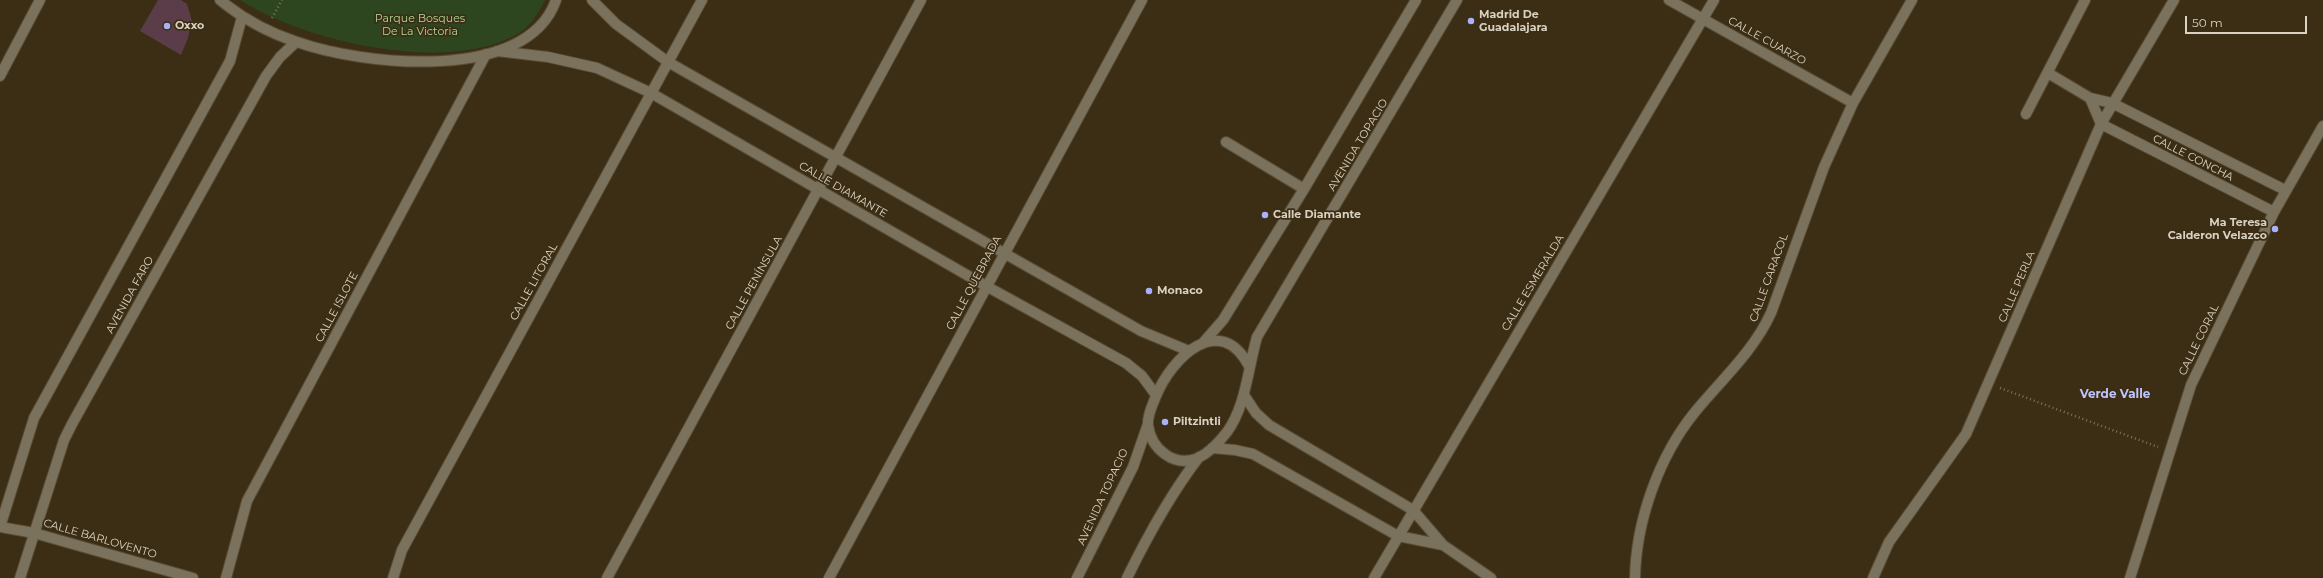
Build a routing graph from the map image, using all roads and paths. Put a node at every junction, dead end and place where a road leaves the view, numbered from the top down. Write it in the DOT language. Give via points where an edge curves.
graph roads {
  1 [pos="40,0"];
  2 [pos="220,0"];
  3 [pos="282,0"];
  4 [pos="556,0"];
  5 [pos="592,0"];
  6 [pos="702,0"];
  7 [pos="921,0"];
  8 [pos="1142,0"];
  9 [pos="1416,0"];
  10 [pos="1457,0"];
  11 [pos="1669,0"];
  12 [pos="1714,0"];
  13 [pos="1912,0"];
  14 [pos="2085,0"];
  15 [pos="2174,0"];
  16 [pos="242,17"];
  17 [pos="1702,19"];
  18 [pos="266,29"];
  19 [pos="296,42"];
  20 [pos="497,51"];
  21 [pos="486,54"];
  22 [pos="668,62"];
  23 [pos="2048,73"];
  24 [pos="0,76"];
  25 [pos="651,93"];
  26 [pos="2090,98"];
  27 [pos="1853,103"];
  28 [pos="2112,103"];
  29 [pos="2026,114"];
  30 [pos="2101,124"];
  31 [pos="2323,126"];
  32 [pos="1226,142"];
  33 [pos="836,157"];
  34 [pos="819,189"];
  35 [pos="1304,189"];
  36 [pos="2285,190"];
  37 [pos="2274,212"];
  38 [pos="1004,254"];
  39 [pos="986,286"];
  40 [pos="1202,344"];
  41 [pos="1189,351"];
  42 [pos="1249,366"];
  43 [pos="1988,384"];
  44 [pos="1156,395"];
  45 [pos="1244,395"];
  46 [pos="1148,424"];
  47 [pos="1212,448"];
  48 [pos="2169,452"];
  49 [pos="1199,457"];
  50 [pos="1413,510"];
  51 [pos="0,527"];
  52 [pos="34,533"];
  53 [pos="1398,536"];
  54 [pos="1443,545"];
  55 [pos="20,578"];
  56 [pos="193,578"];
  57 [pos="226,578"];
  58 [pos="393,578"];
  59 [pos="607,578"];
  60 [pos="829,578"];
  61 [pos="1077,578"];
  62 [pos="1127,578"];
  63 [pos="1374,578"];
  64 [pos="1491,578"];
  65 [pos="1634,578"];
  66 [pos="1873,578"];
  67 [pos="2130,578"];
  1 -- 24 [label="street"];
  2 -- 16 [label="street"];
  3 -- 18 [label="path"];
  4 -- 20 [label="street" via="546,20 538,29 522,40"];
  5 -- 22 [label="street" via="616,24"];
  6 -- 22 [label="street, CALLE LITORAL"];
  7 -- 33 [label="street, CALLE PENÍNSULA"];
  8 -- 38 [label="street, CALLE QUEBRADA"];
  9 -- 35 [label="street"];
  10 -- 42 [label="street, AVENIDA TOPACIO" via="1257,337"];
  11 -- 17 [label="street, CALLE CUARZO"];
  12 -- 17 [label="street, CALLE ESMERALDA"];
  13 -- 27 [label="street, CALLE CARACOL"];
  14 -- 23 [label="street"];
  15 -- 28 [label="street, CALLE PERLA"];
  16 -- 18 [label="street"];
  16 -- 51 [label="street" via="230,61 34,418"];
  17 -- 27 [label="street, CALLE CUARZO"];
  17 -- 50 [label="street, CALLE ESMERALDA"];
  18 -- 19 [label="street"];
  19 -- 21 [label="street" via="356,57 404,62 449,61"];
  19 -- 52 [label="street, AVENIDA FARO" via="280,56 266,76 72,424 64,440"];
  20 -- 21 [label="street"];
  20 -- 25 [label="street, CALLE DIAMANTE" via="548,57 597,68"];
  21 -- 57 [label="street, CALLE ISLOTE" via="247,501"];
  22 -- 25 [label="street, CALLE LITORAL"];
  22 -- 33 [label="street"];
  23 -- 26 [label="street, CALLE CONCHA"];
  23 -- 29 [label="street"];
  25 -- 34 [label="street, CALLE DIAMANTE"];
  25 -- 58 [label="street, CALLE LITORAL" via="402,550"];
  26 -- 28 [label="street, CALLE CONCHA"];
  26 -- 30 [label="street"];
  27 -- 65 [label="street, CALLE CARACOL" via="1810,200 1763,331 1749,351 1694,414 1676,439 1665,462 1643,523"];
  28 -- 30 [label="street, CALLE PERLA"];
  28 -- 36 [label="street, CALLE CONCHA"];
  30 -- 37 [label="street, CALLE CONCHA"];
  30 -- 43 [label="street, CALLE PERLA"];
  31 -- 36 [label="street, CALLE CORAL"];
  32 -- 35 [label="street"];
  33 -- 34 [label="street, CALLE PENÍNSULA"];
  33 -- 38 [label="street"];
  34 -- 39 [label="street, CALLE DIAMANTE"];
  34 -- 59 [label="street, CALLE PENÍNSULA"];
  35 -- 40 [label="street" via="1223,320"];
  36 -- 37 [label="street, CALLE CORAL"];
  37 -- 48 [label="street, CALLE CORAL" via="2191,385"];
  38 -- 39 [label="street, CALLE QUEBRADA"];
  38 -- 41 [label="street" via="1141,331"];
  39 -- 44 [label="street, CALLE DIAMANTE" via="1126,364 1142,376"];
  39 -- 60 [label="street, CALLE QUEBRADA"];
  40 -- 41 [label="street"];
  40 -- 42 [label="street" via="1219,340 1233,345 1242,353"];
  41 -- 44 [label="street" via="1166,375"];
  42 -- 45 [label="street"];
  43 -- 48 [label="path"];
  43 -- 66 [label="street, CALLE PERLA" via="1966,434 1889,542"];
  44 -- 46 [label="street"];
  45 -- 47 [label="street" via="1227,431"];
  45 -- 50 [label="street" via="1256,413 1270,425"];
  46 -- 49 [label="street" via="1156,446 1162,453 1181,460"];
  46 -- 61 [label="street, AVENIDA TOPACIO" via="1129,474"];
  47 -- 49 [label="street"];
  47 -- 53 [label="street" via="1253,454"];
  48 -- 67 [label="street, CALLE CORAL"];
  49 -- 62 [label="street" via="1152,527"];
  50 -- 53 [label="street, CALLE ESMERALDA"];
  50 -- 54 [label="street"];
  51 -- 52 [label="street, CALLE BARLOVENTO"];
  52 -- 55 [label="street, AVENIDA FARO"];
  52 -- 56 [label="street, CALLE BARLOVENTO"];
  53 -- 54 [label="street"];
  53 -- 63 [label="street, CALLE ESMERALDA"];
  54 -- 64 [label="street"];
}
